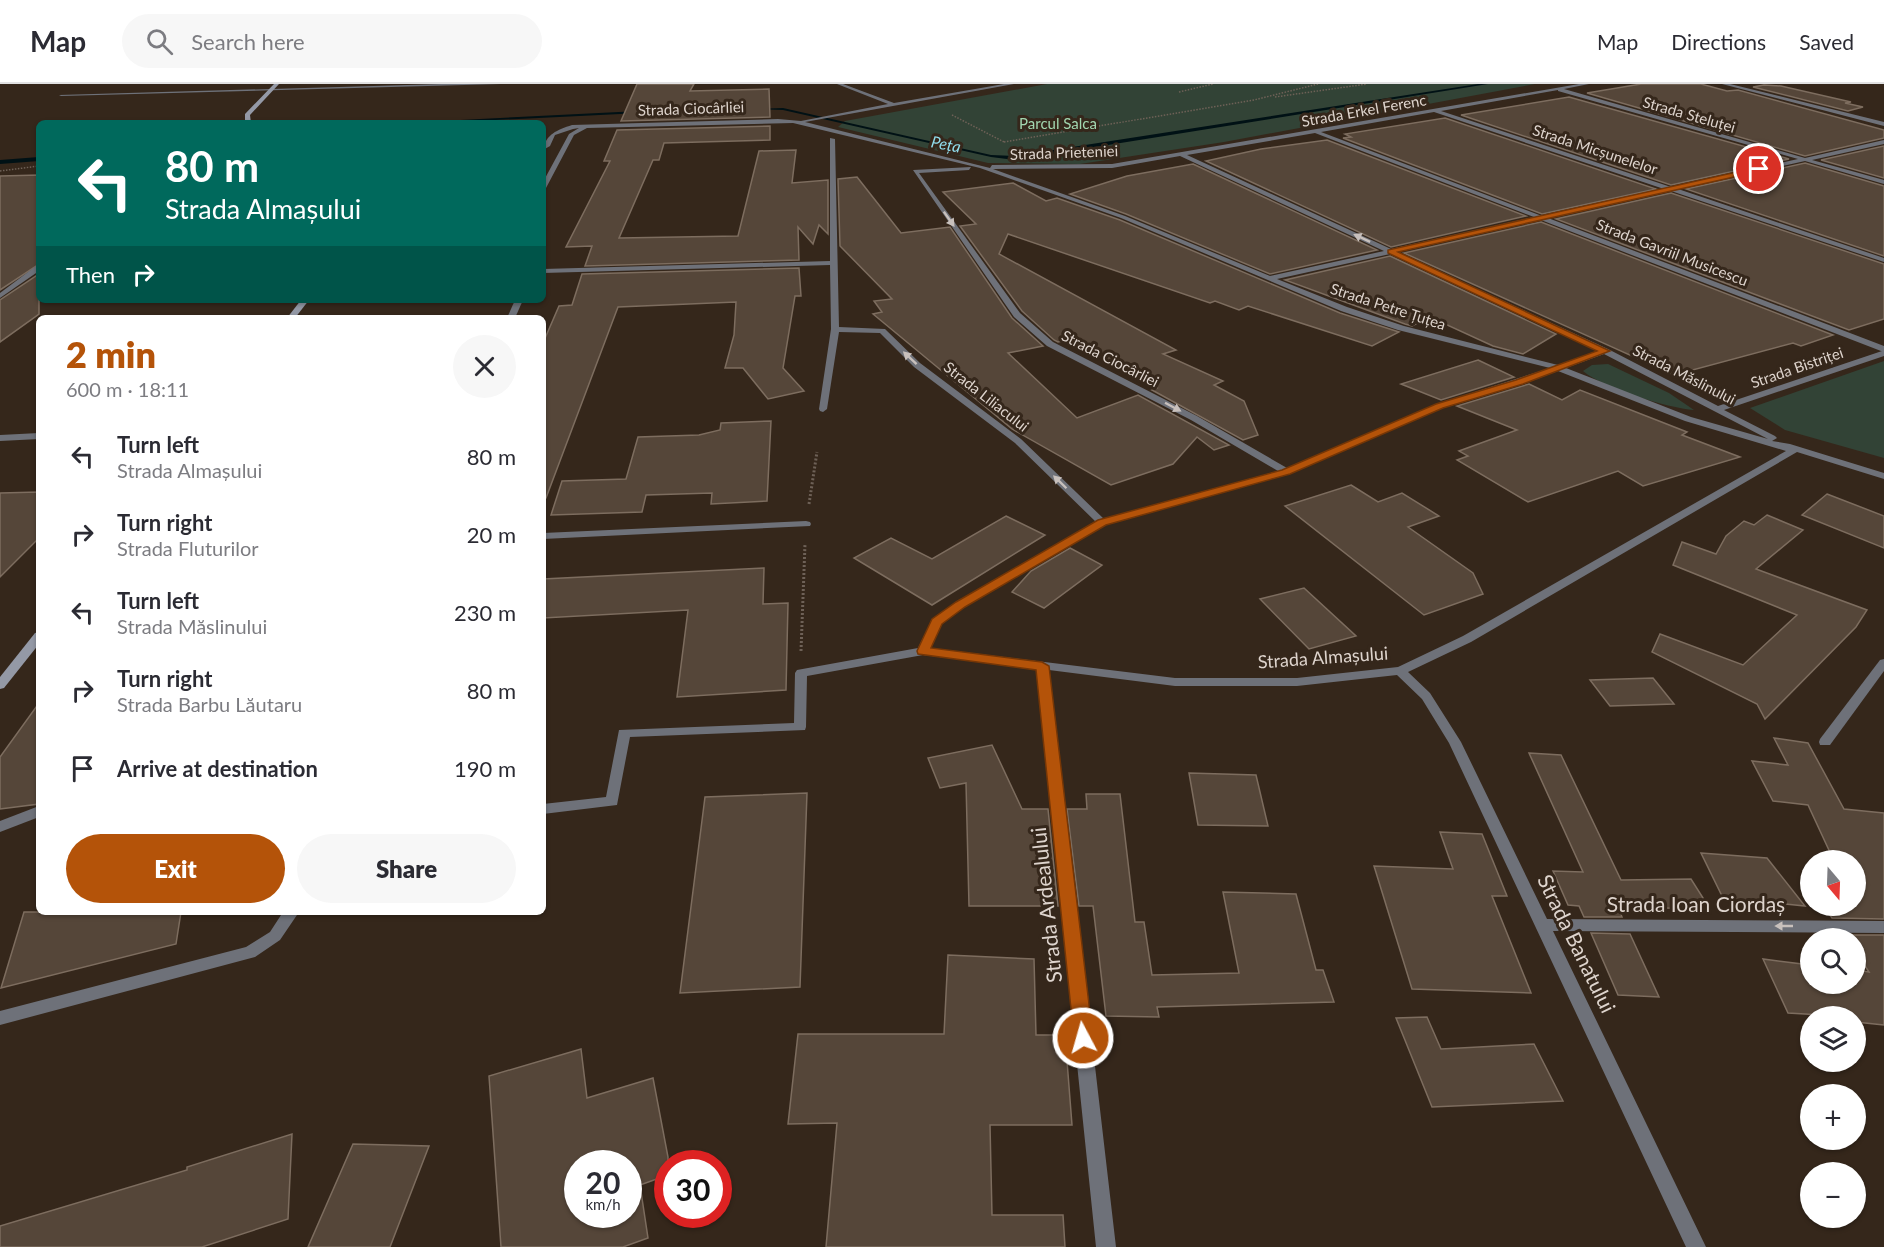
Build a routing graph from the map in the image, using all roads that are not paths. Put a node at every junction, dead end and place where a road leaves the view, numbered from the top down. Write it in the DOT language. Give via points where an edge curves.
graph roads {
  1 [pos="277,84"];
  2 [pos="500,84"];
  3 [pos="839,84"];
  4 [pos="1012,84"];
  5 [pos="1587,84"];
  6 [pos="1724,84"];
  7 [pos="1556,89"];
  8 [pos="268,91"];
  9 [pos="61,94"];
  10 [pos="895,106"];
  11 [pos="1435,111"];
  12 [pos="248,120"];
  13 [pos="793,122"];
  14 [pos="1884,124"];
  15 [pos="597,125"];
  16 [pos="1316,131"];
  17 [pos="832,139"];
  18 [pos="1884,142"];
  19 [pos="546,146"];
  20 [pos="926,154"];
  21 [pos="1181,154"];
  22 [pos="1803,160"];
  23 [pos="982,167"];
  24 [pos="915,171"];
  25 [pos="1884,182"];
  26 [pos="546,183"];
  27 [pos="1670,189"];
  28 [pos="1539,218"];
  29 [pos="1391,252"];
  30 [pos="1884,260"];
  31 [pos="832,263"];
  32 [pos="36,270"];
  33 [pos="546,271"];
  34 [pos="1270,278"];
  35 [pos="0,296"];
  36 [pos="303,303"];
  37 [pos="293,315"];
  38 [pos="835,328"];
  39 [pos="1605,351"];
  40 [pos="1884,351"];
  41 [pos="1558,368"];
  42 [pos="823,409"];
  43 [pos="1718,409"];
  44 [pos="36,436"];
  45 [pos="0,438"];
  46 [pos="1794,450"];
  47 [pos="1286,472"];
  48 [pos="1884,476"];
  49 [pos="1102,523"];
  50 [pos="806,524"];
  51 [pos="546,536"];
  52 [pos="36,640"];
  53 [pos="923,651"];
  54 [pos="1884,663"];
  55 [pos="1042,666"];
  56 [pos="1400,671"];
  57 [pos="0,685"];
  58 [pos="1825,742"];
  59 [pos="546,809"];
  60 [pos="36,812"];
  61 [pos="0,827"];
  62 [pos="289,915"];
  63 [pos="1544,926"];
  64 [pos="1884,927"];
  65 [pos="0,1018"];
  66 [pos="1106,1247"];
  67 [pos="1696,1247"];
  1 -- 8 [label="main road"];
  2 -- 8 [label="street"];
  3 -- 10 [label="street"];
  4 -- 10 [label="street"];
  5 -- 7 [label="street, Strada Erkel Ferenc"];
  6 -- 14 [label="street"];
  7 -- 11 [label="street, Strada Erkel Ferenc"];
  7 -- 22 [label="street, Strada Steluței"];
  8 -- 9 [label="street"];
  8 -- 12 [label="main road" via="247,115"];
  10 -- 13 [label="street"];
  11 -- 16 [label="street, Strada Erkel Ferenc"];
  11 -- 27 [label="street, Strada Micșunelelor"];
  13 -- 15 [label="street, Strada Ciocârliei"];
  13 -- 20 [label="street, Strada Ciocârliei"];
  15 -- 19 [label="street, Strada Ciocârliei" via="561,129"];
  15 -- 26 [label="street" via="574,132"];
  16 -- 21 [label="street, Strada Erkel Ferenc"];
  16 -- 28 [label="street, Strada Gavriil Musicescu"];
  17 -- 31 [label="street"];
  18 -- 22 [label="street"];
  20 -- 23 [label="street, Strada Prieteniei"];
  21 -- 23 [label="street, Strada Prieteniei" via="1096,167"];
  29 -- 21 [label="street, Strada Măslinului, one-way"];
  22 -- 25 [label="street, Strada Steluței"];
  22 -- 27 [label="street"];
  23 -- 24 [label="street, Strada Prieteniei"];
  23 -- 34 [label="street, Strada Petre Țuțea" via="1123,217"];
  24 -- 47 [label="street, Strada Ciocârliei, one-way" via="1017,315 1050,344 1194,418"];
  27 -- 28 [label="street"];
  27 -- 30 [label="street, Strada Micșunelelor"];
  28 -- 29 [label="street"];
  28 -- 40 [label="street, Strada Gavriil Musicescu"];
  29 -- 34 [label="street"];
  29 -- 39 [label="street, Strada Măslinului"];
  31 -- 33 [label="street"];
  31 -- 38 [label="street"];
  32 -- 35 [label="street"];
  34 -- 41 [label="street, Strada Petre Țuțea" via="1372,319"];
  36 -- 37 [label="main road"];
  38 -- 42 [label="street"];
  49 -- 38 [label="street, Strada Liliacului, one-way" via="1018,441 917,365 882,331"];
  39 -- 41 [label="street"];
  39 -- 43 [label="street, Strada Măslinului"];
  40 -- 43 [label="street, Strada Bistriței"];
  41 -- 46 [label="street, Strada Petre Țuțea" via="1688,419"];
  41 -- 47 [label="street" via="1440,406"];
  43 -- 46 [label="street, Strada Măslinului"];
  44 -- 45 [label="street"];
  46 -- 48 [label="street, Strada Măslinului"];
  46 -- 56 [label="street, Strada Almașului" via="1467,639"];
  47 -- 49 [label="street"];
  49 -- 53 [label="street" via="960,604 936,622"];
  50 -- 51 [label="street"];
  52 -- 57 [label="main road"];
  53 -- 55 [label="street, Strada Almașului"];
  53 -- 59 [label="street, Strada Almașului" via="801,673 800,727 624,733 612,801"];
  54 -- 58 [label="street"];
  55 -- 56 [label="street, Strada Almașului" via="1175,682 1297,682"];
  55 -- 66 [label="street, Strada Ardealului"];
  56 -- 63 [label="street, Strada Banatului" via="1426,696 1455,742"];
  60 -- 61 [label="street"];
  62 -- 65 [label="street" via="275,936 250,952"];
  64 -- 63 [label="street, Strada Ioan Ciordaș, one-way"];
  63 -- 67 [label="street, Strada Banatului"];
}
